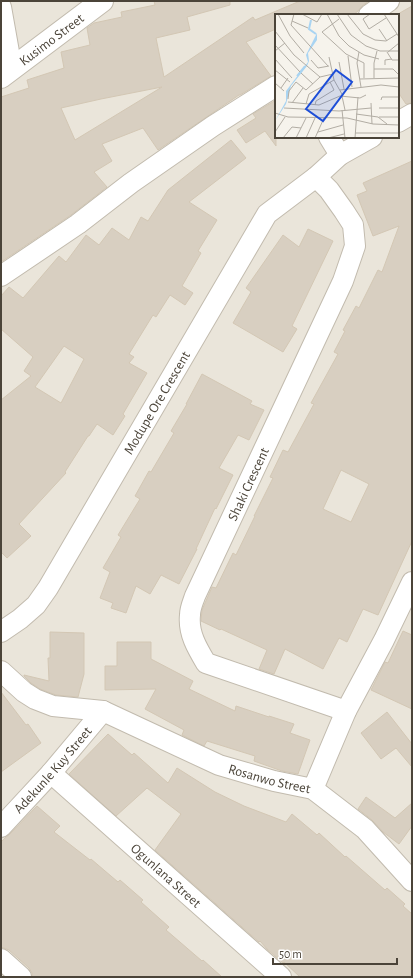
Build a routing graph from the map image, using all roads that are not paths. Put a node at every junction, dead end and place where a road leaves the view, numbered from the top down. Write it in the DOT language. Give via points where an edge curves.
graph roads {
  1 [pos="102,1"];
  2 [pos="390,1"];
  3 [pos="1,7"];
  4 [pos="370,14"];
  5 [pos="7,73"];
  6 [pos="275,87"];
  7 [pos="412,114"];
  8 [pos="399,121"];
  9 [pos="330,138"];
  10 [pos="370,138"];
  11 [pos="340,155"];
  12 [pos="316,177"];
  13 [pos="1,276"];
  14 [pos="412,582"];
  15 [pos="1,632"];
  16 [pos="1,671"];
  17 [pos="103,711"];
  18 [pos="346,711"];
  19 [pos="51,773"];
  20 [pos="313,789"];
  21 [pos="1,827"];
  22 [pos="410,873"];
  23 [pos="1,959"];
  24 [pos="21,977"];
  25 [pos="281,977"];
  1 -- 5 [label="street, Kusimo Street"];
  2 -- 4 [label="street"];
  3 -- 5 [label="street"];
  6 -- 13 [label="street" via="213,126 131,183 78,224"];
  7 -- 8 [label="street"];
  9 -- 11 [label="street"];
  10 -- 11 [label="street, Modupe Ore Crescent"];
  11 -- 12 [label="street, Modupe Ore Crescent"];
  12 -- 15 [label="street, Modupe Ore Crescent" via="266,214 48,588 36,605"];
  12 -- 18 [label="street, Shaki Crescent" via="329,190 353,225 355,246 343,281 195,596 189,628 206,663"];
  14 -- 18 [label="street"];
  16 -- 17 [label="street, Rosanwo Street" via="35,700 53,706"];
  17 -- 19 [label="street, Adekunle Kuy Street"];
  17 -- 20 [label="street, Rosanwo Street" via="219,765"];
  18 -- 20 [label="street"];
  19 -- 21 [label="street, Adekunle Kuy Street"];
  19 -- 25 [label="street, Ogunlana Street"];
  20 -- 22 [label="street, Rosanwo Street" via="365,829"];
  23 -- 24 [label="street"];
}
